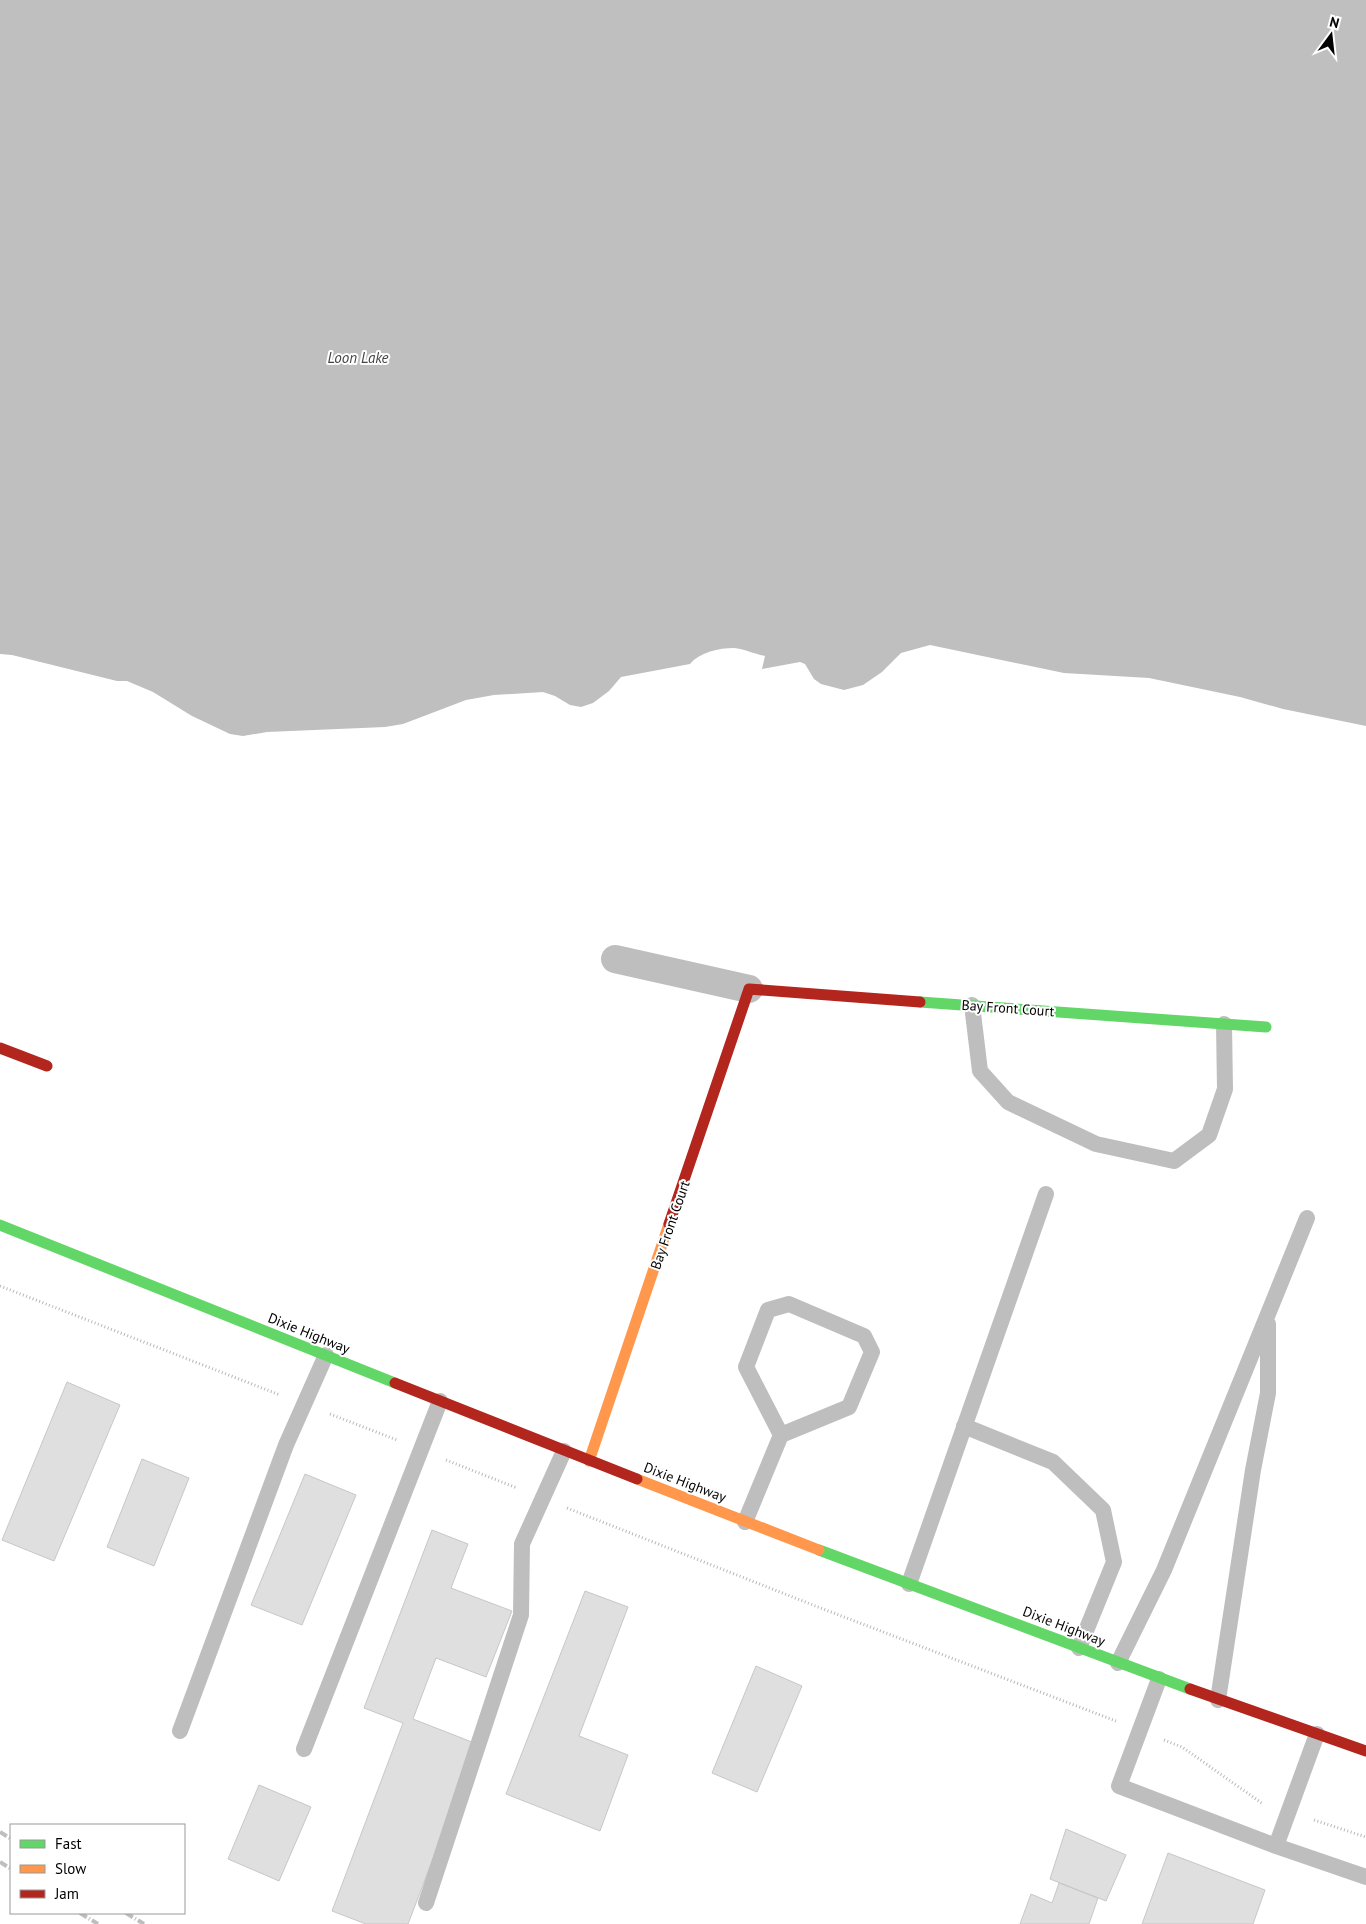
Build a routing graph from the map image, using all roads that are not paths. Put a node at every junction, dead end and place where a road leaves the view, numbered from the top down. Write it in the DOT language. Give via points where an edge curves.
graph roads {
  1 [pos="616,959"];
  2 [pos="750,989"];
  3 [pos="972,1005"];
  4 [pos="1224,1024"];
  5 [pos="1266,1027"];
  6 [pos="0,1048"];
  7 [pos="47,1066"];
  8 [pos="1046,1194"];
  9 [pos="1307,1218"];
  10 [pos="0,1225"];
  11 [pos="1268,1314"];
  12 [pos="326,1355"];
  13 [pos="440,1401"];
  14 [pos="964,1426"];
  15 [pos="781,1435"];
  16 [pos="564,1451"];
  17 [pos="589,1461"];
  18 [pos="745,1522"];
  19 [pos="909,1584"];
  20 [pos="1079,1648"];
  21 [pos="1118,1663"];
  22 [pos="1159,1679"];
  23 [pos="1218,1700"];
  24 [pos="180,1731"];
  25 [pos="1317,1734"];
  26 [pos="304,1749"];
  27 [pos="1366,1751"];
  28 [pos="1276,1846"];
  29 [pos="1366,1877"];
  30 [pos="426,1903"];
  1 -- 2 [label="street, Bay Front Court"];
  2 -- 3 [label="main road, Bay Front Court"];
  2 -- 17 [label="main road, Bay Front Court"];
  3 -- 4 [label="main road, Bay Front Court"];
  3 -- 4 [label="lane" via="980,1071 1008,1102 1096,1144 1174,1161 1209,1135 1225,1089"];
  4 -- 5 [label="main road, Bay Front Court"];
  6 -- 7 [label="main road"];
  8 -- 14 [label="lane"];
  9 -- 11 [label="lane"];
  10 -- 12 [label="main road, Dixie Highway"];
  11 -- 21 [label="lane" via="1164,1570"];
  11 -- 23 [label="lane" via="1268,1394 1253,1470"];
  12 -- 13 [label="main road, Dixie Highway"];
  12 -- 24 [label="lane" via="286,1445"];
  13 -- 16 [label="main road, Dixie Highway"];
  13 -- 26 [label="lane"];
  14 -- 19 [label="lane"];
  14 -- 20 [label="lane" via="1053,1462 1103,1510 1114,1562"];
  15 -- 15 [label="lane" via="746,1367 768,1310 788,1304 864,1336 872,1352 849,1407"];
  15 -- 18 [label="lane"];
  16 -- 17 [label="main road, Dixie Highway"];
  16 -- 30 [label="lane" via="522,1544 521,1615"];
  17 -- 18 [label="main road, Dixie Highway"];
  18 -- 19 [label="main road, Dixie Highway"];
  19 -- 20 [label="main road, Dixie Highway"];
  20 -- 21 [label="main road, Dixie Highway"];
  21 -- 22 [label="main road, Dixie Highway"];
  22 -- 23 [label="main road, Dixie Highway"];
  22 -- 28 [label="lane" via="1119,1786"];
  23 -- 25 [label="main road, Dixie Highway"];
  25 -- 27 [label="main road, Dixie Highway"];
  25 -- 28 [label="lane"];
  28 -- 29 [label="lane"];
}
